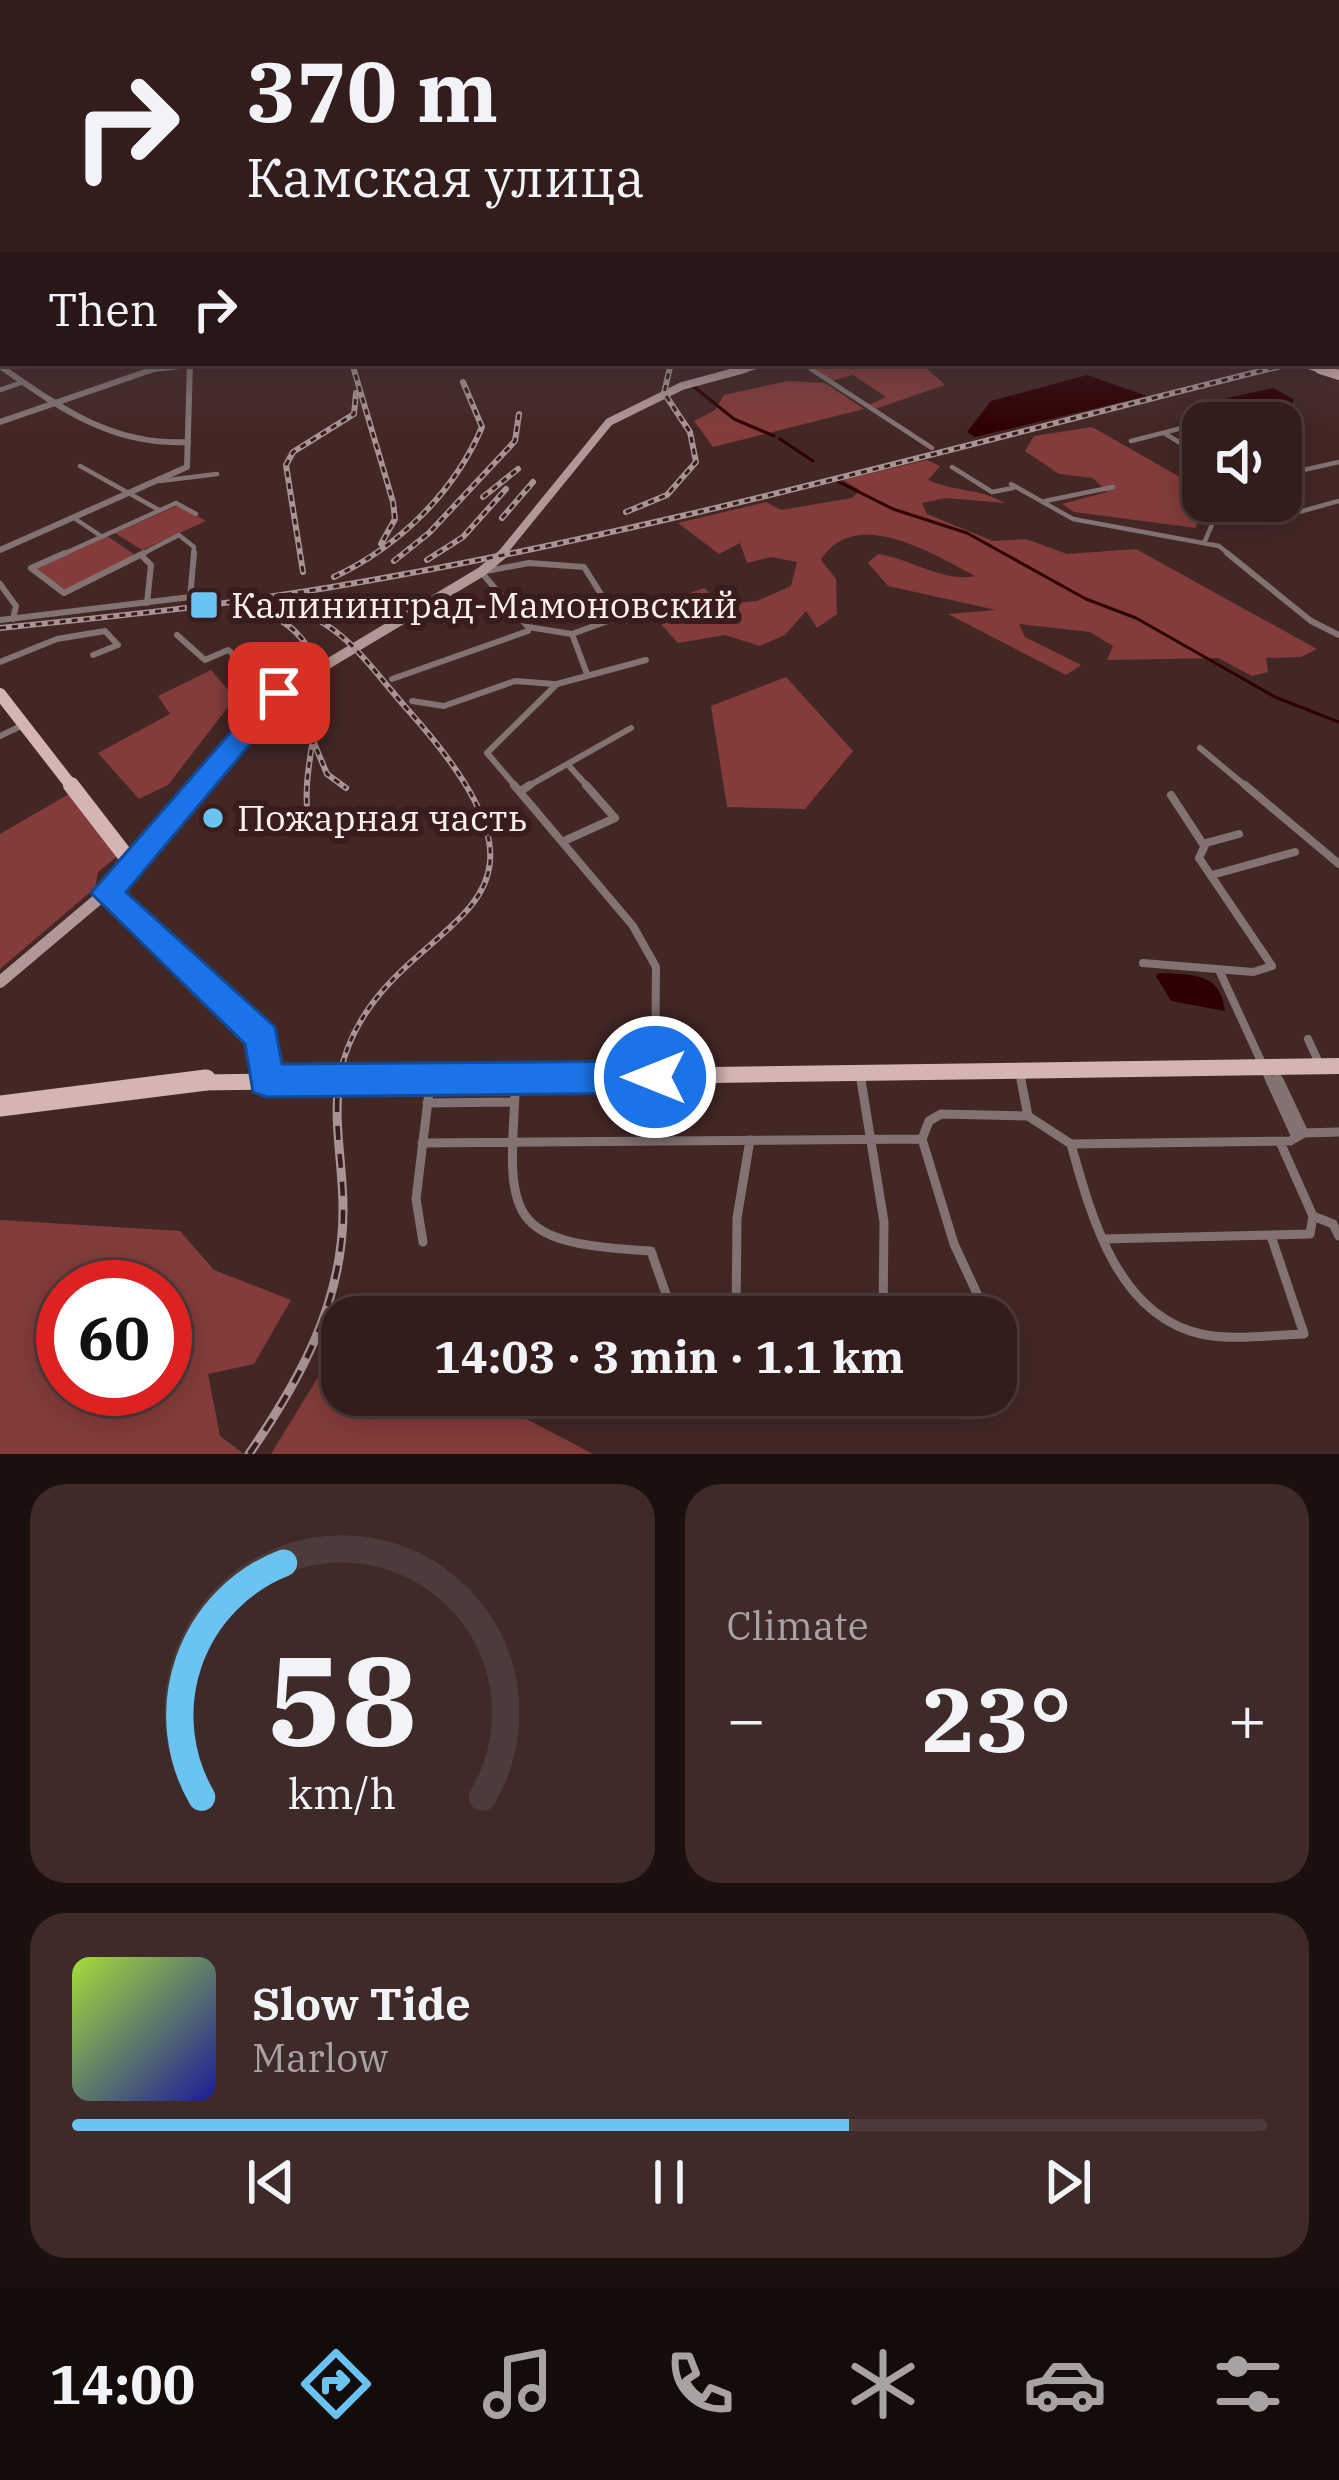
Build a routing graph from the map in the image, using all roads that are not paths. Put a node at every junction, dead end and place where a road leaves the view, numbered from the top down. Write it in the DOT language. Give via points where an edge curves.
graph roads {
  1 [pos="0,366"];
  2 [pos="175,366"];
  3 [pos="189,366"];
  4 [pos="756,366"];
  5 [pos="807,366"];
  6 [pos="23,382"];
  7 [pos="0,390"];
  8 [pos="52,403"];
  9 [pos="0,422"];
  10 [pos="1182,428"];
  11 [pos="1164,433"];
  12 [pos="1130,441"];
  13 [pos="188,442"];
  14 [pos="1182,444"];
  15 [pos="932,448"];
  16 [pos="1339,462"];
  17 [pos="80,466"];
  18 [pos="952,467"];
  19 [pos="1302,470"];
  20 [pos="188,472"];
  21 [pos="217,474"];
  22 [pos="1112,487"];
  23 [pos="129,494"];
  24 [pos="1339,501"];
  25 [pos="1042,502"];
  26 [pos="159,510"];
  27 [pos="1302,511"];
  28 [pos="196,514"];
  29 [pos="74,518"];
  30 [pos="1213,522"];
  31 [pos="100,536"];
  32 [pos="1204,541"];
  33 [pos="0,550"];
  34 [pos="140,555"];
  35 [pos="481,572"];
  36 [pos="0,584"];
  37 [pos="64,593"];
  38 [pos="207,595"];
  39 [pos="190,598"];
  40 [pos="147,603"];
  41 [pos="59,614"];
  42 [pos="14,619"];
  43 [pos="0,620"];
  44 [pos="528,631"];
  45 [pos="1338,633"];
  46 [pos="572,634"];
  47 [pos="177,635"];
  48 [pos="93,655"];
  49 [pos="646,661"];
  50 [pos="0,662"];
  51 [pos="587,674"];
  52 [pos="392,679"];
  53 [pos="557,684"];
  54 [pos="526,686"];
  55 [pos="279,693"];
  56 [pos="0,694"];
  57 [pos="537,700"];
  58 [pos="412,701"];
  59 [pos="24,724"];
  60 [pos="631,728"];
  61 [pos="0,736"];
  62 [pos="1200,748"];
  63 [pos="570,767"];
  64 [pos="522,790"];
  65 [pos="1171,795"];
  66 [pos="1239,834"];
  67 [pos="564,842"];
  68 [pos="1203,844"];
  69 [pos="1295,852"];
  70 [pos="132,863"];
  71 [pos="1339,864"];
  72 [pos="1212,875"];
  73 [pos="107,893"];
  74 [pos="1143,963"];
  75 [pos="1219,970"];
  76 [pos="0,982"];
  77 [pos="1308,1039"];
  78 [pos="1330,1066"];
  79 [pos="1269,1068"];
  80 [pos="1020,1070"];
  81 [pos="266,1072"];
  82 [pos="861,1076"];
  83 [pos="516,1077"];
  84 [pos="655,1077"];
  85 [pos="515,1102"];
  86 [pos="0,1106"];
  87 [pos="1028,1116"];
  88 [pos="1339,1132"];
  89 [pos="1300,1134"];
  90 [pos="922,1139"];
  91 [pos="750,1140"];
  92 [pos="872,1140"];
  93 [pos="512,1142"];
  94 [pos="1280,1142"];
  95 [pos="422,1144"];
  96 [pos="1071,1144"];
  97 [pos="1313,1216"];
  98 [pos="1271,1236"];
  99 [pos="1339,1236"];
  100 [pos="1103,1239"];
  101 [pos="423,1242"];
  102 [pos="667,1296"];
  103 [pos="736,1296"];
  104 [pos="883,1296"];
  105 [pos="978,1296"];
  1 -- 6 [label="street"];
  2 -- 8 [label="street"];
  3 -- 13 [label="street"];
  4 -- 35 [label="main road" via="682,386 615,417 540,516"];
  5 -- 15 [label="street"];
  6 -- 7 [label="street"];
  6 -- 8 [label="street"];
  8 -- 9 [label="street"];
  8 -- 13 [label="street" via="120,440 150,447"];
  10 -- 11 [label="street"];
  11 -- 12 [label="street"];
  11 -- 14 [label="street"];
  13 -- 20 [label="street"];
  16 -- 19 [label="street"];
  17 -- 23 [label="street"];
  18 -- 25 [label="street" via="992,492 1014,486"];
  20 -- 21 [label="street"];
  20 -- 23 [label="street"];
  22 -- 25 [label="street"];
  23 -- 26 [label="street"];
  23 -- 29 [label="street"];
  24 -- 27 [label="street"];
  25 -- 32 [label="street" via="1079,521"];
  26 -- 28 [label="street" via="176,503"];
  26 -- 31 [label="street"];
  29 -- 31 [label="street"];
  29 -- 33 [label="street"];
  30 -- 32 [label="street"];
  31 -- 37 [label="street" via="31,568"];
  32 -- 45 [label="street" via="1235,555 1311,621"];
  34 -- 37 [label="street"];
  34 -- 39 [label="street" via="179,536 194,548"];
  34 -- 40 [label="street" via="151,565"];
  35 -- 44 [label="street"];
  35 -- 46 [label="street" via="529,563 590,571 616,618"];
  35 -- 55 [label="main road"];
  36 -- 42 [label="street" via="12,597"];
  37 -- 41 [label="street"];
  38 -- 39 [label="street"];
  39 -- 40 [label="street"];
  40 -- 41 [label="street"];
  41 -- 42 [label="street"];
  42 -- 43 [label="street"];
  44 -- 46 [label="street"];
  44 -- 52 [label="street"];
  46 -- 51 [label="street"];
  47 -- 55 [label="street" via="206,660 228,650"];
  48 -- 50 [label="street" via="118,645 105,631"];
  49 -- 51 [label="street"];
  51 -- 53 [label="street"];
  53 -- 54 [label="street"];
  53 -- 57 [label="street"];
  54 -- 57 [label="street"];
  54 -- 58 [label="street" via="515,681 444,706"];
  55 -- 70 [label="main road"];
  56 -- 59 [label="main road"];
  57 -- 64 [label="street" via="487,753"];
  59 -- 61 [label="street"];
  59 -- 70 [label="main road"];
  60 -- 63 [label="street"];
  62 -- 71 [label="street"];
  63 -- 64 [label="street"];
  63 -- 67 [label="street" via="615,818"];
  64 -- 67 [label="street"];
  65 -- 68 [label="street"];
  66 -- 68 [label="street"];
  67 -- 84 [label="street" via="652,956"];
  68 -- 72 [label="street" via="1199,858"];
  69 -- 72 [label="street"];
  70 -- 73 [label="main road"];
  72 -- 75 [label="street" via="1273,963 1253,972"];
  73 -- 76 [label="main road"];
  73 -- 81 [label="street" via="262,1038"];
  74 -- 75 [label="street"];
  75 -- 79 [label="street"];
  77 -- 78 [label="street"];
  78 -- 79 [label="main road"];
  79 -- 80 [label="main road"];
  79 -- 89 [label="street"];
  80 -- 82 [label="main road"];
  80 -- 87 [label="street"];
  81 -- 83 [label="main road"];
  81 -- 86 [label="main road"];
  82 -- 84 [label="main road"];
  82 -- 92 [label="street"];
  83 -- 84 [label="main road"];
  83 -- 85 [label="street"];
  85 -- 93 [label="street"];
  85 -- 95 [label="street" via="428,1097"];
  87 -- 90 [label="street" via="941,1114"];
  87 -- 96 [label="street"];
  88 -- 89 [label="street"];
  89 -- 94 [label="street"];
  90 -- 92 [label="street"];
  90 -- 105 [label="street"];
  91 -- 92 [label="street"];
  91 -- 93 [label="street"];
  91 -- 103 [label="street" via="737,1218"];
  92 -- 104 [label="street" via="884,1222"];
  93 -- 95 [label="street"];
  93 -- 102 [label="street" via="511,1190 532,1229 568,1248 651,1251"];
  94 -- 96 [label="street"];
  94 -- 97 [label="street"];
  95 -- 101 [label="street" via="416,1199"];
  96 -- 100 [label="street"];
  97 -- 98 [label="street" via="1310,1234"];
  97 -- 99 [label="street"];
  98 -- 100 [label="street"];
  98 -- 100 [label="street" via="1304,1334 1189,1330 1135,1290"];
}
